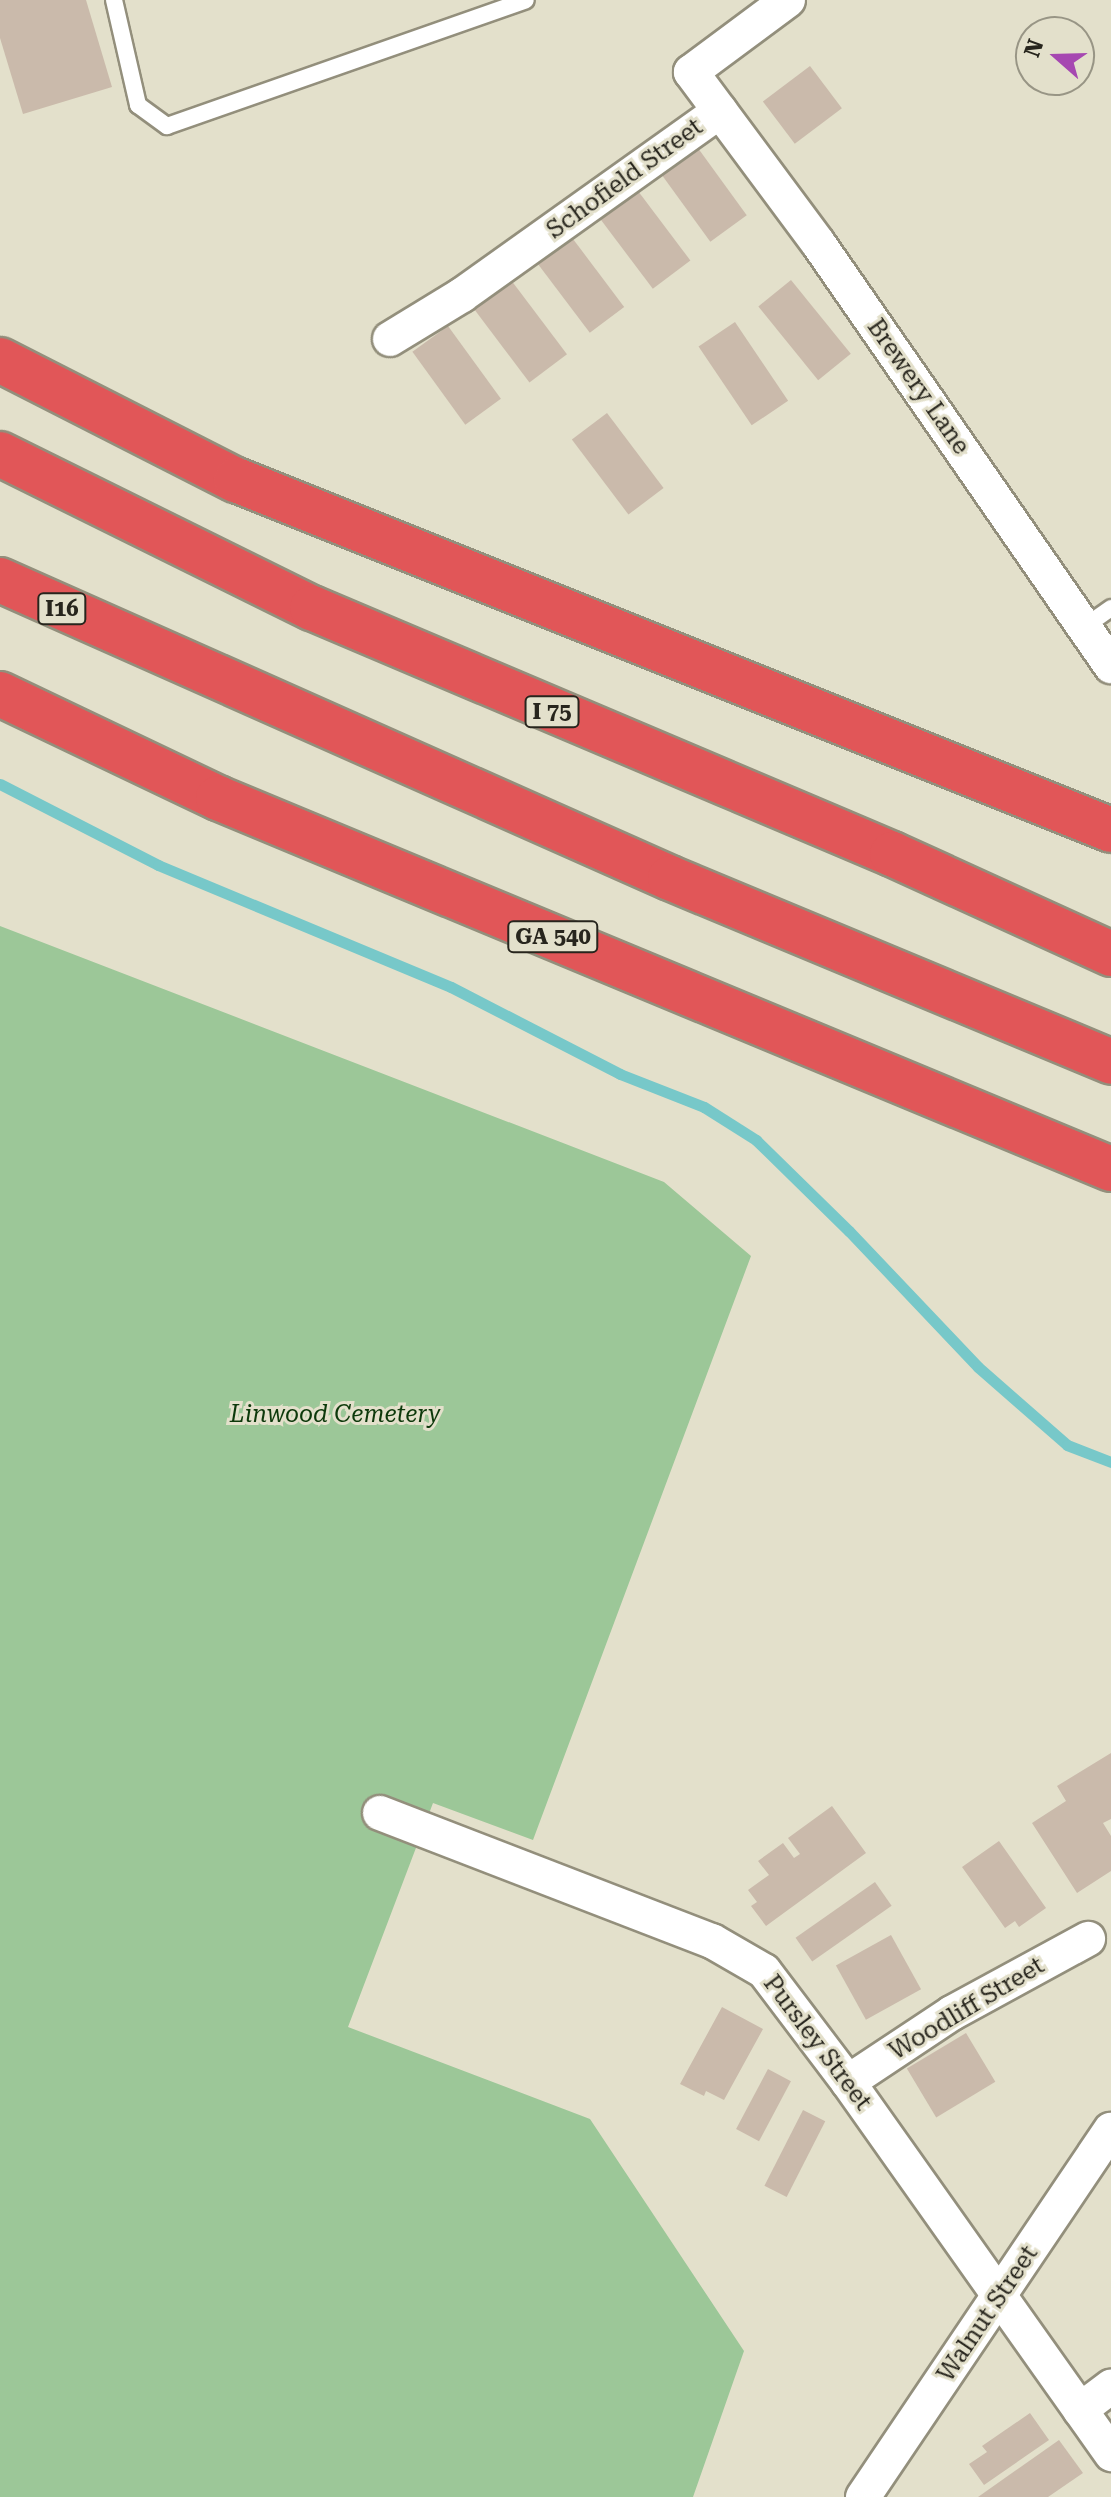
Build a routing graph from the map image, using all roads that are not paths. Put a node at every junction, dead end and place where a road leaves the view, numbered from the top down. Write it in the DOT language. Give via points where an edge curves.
graph roads {
  1 [pos="114,0"];
  2 [pos="526,0"];
  3 [pos="788,0"];
  4 [pos="720,111"];
  5 [pos="390,339"];
  6 [pos="0,360"];
  7 [pos="0,454"];
  8 [pos="0,564"];
  9 [pos="0,580"];
  10 [pos="1098,618"];
  11 [pos="124,637"];
  12 [pos="1111,666"];
  13 [pos="0,694"];
  14 [pos="1111,830"];
  15 [pos="1111,954"];
  16 [pos="1111,1062"];
  17 [pos="1111,1169"];
  18 [pos="380,1813"];
  19 [pos="1088,1939"];
  20 [pos="848,2082"];
  21 [pos="1111,2130"];
  22 [pos="1000,2298"];
  23 [pos="1111,2387"];
  24 [pos="1080,2410"];
  25 [pos="1111,2454"];
  26 [pos="863,2497"];
  1 -- 2 [label="lane" via="138,105 167,126"];
  3 -- 4 [label="street, Schofield Street" via="691,72"];
  4 -- 5 [label="street, Schofield Street" via="462,295"];
  4 -- 10 [label="street, Brewery Lane"];
  6 -- 14 [label="highway" via="236,480"];
  7 -- 15 [label="highway, I 75" via="312,608 892,854"];
  8 -- 11 [label="highway"];
  9 -- 11 [label="highway, I16"];
  10 -- 12 [label="street, Brewery Lane"];
  11 -- 16 [label="highway" via="670,878"];
  13 -- 17 [label="highway, GA 540" via="218,798"];
  18 -- 20 [label="street, Pursley Street" via="712,1941 764,1971"];
  19 -- 20 [label="street, Woodliff Street" via="952,2013"];
  20 -- 22 [label="street, Pursley Street"];
  21 -- 22 [label="street, Walnut Street"];
  22 -- 24 [label="street, Pursley Street"];
  22 -- 26 [label="street, Walnut Street"];
  23 -- 24 [label="street"];
  24 -- 25 [label="street, Pursley Street"];
}
